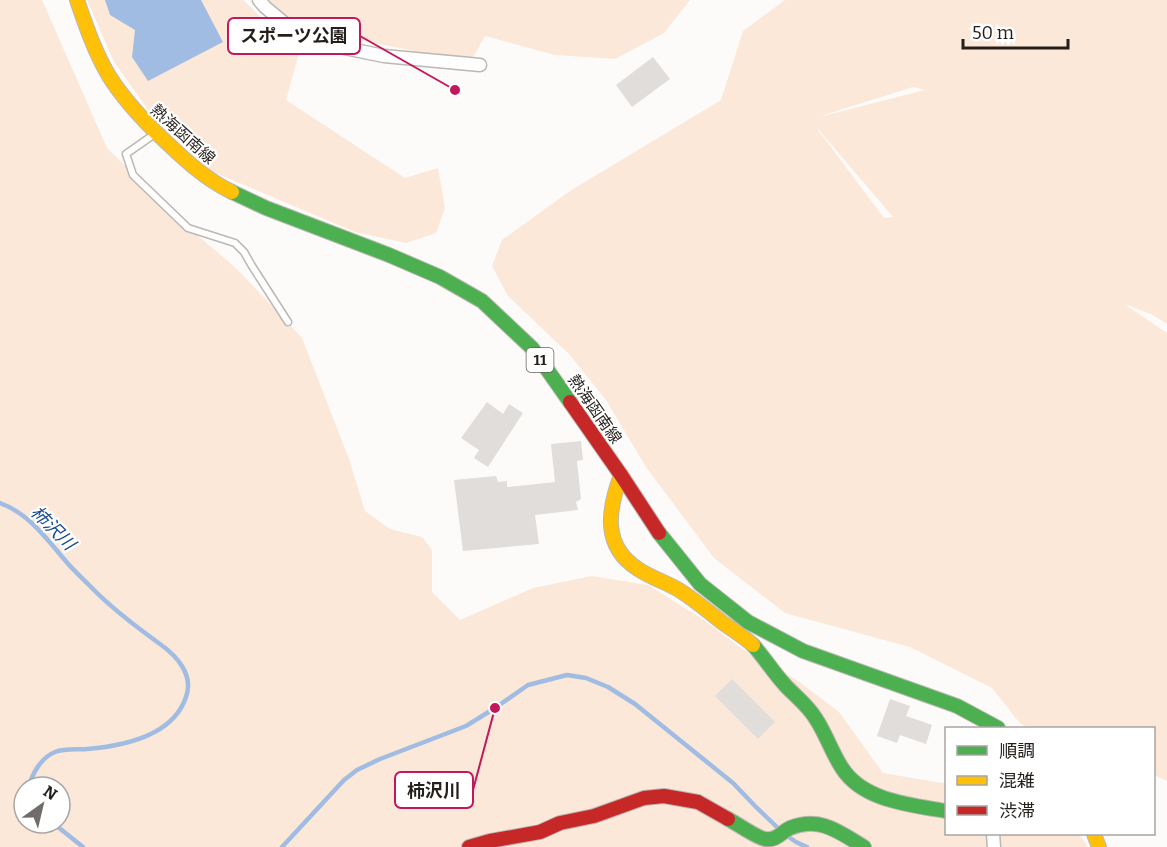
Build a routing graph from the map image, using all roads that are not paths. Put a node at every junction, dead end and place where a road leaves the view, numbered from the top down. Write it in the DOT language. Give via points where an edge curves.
graph roads {
  1 [pos="77,0"];
  2 [pos="259,0"];
  3 [pos="480,65"];
  4 [pos="156,133"];
  5 [pos="288,322"];
  6 [pos="621,475"];
  7 [pos="995,727"];
  8 [pos="945,811"];
  9 [pos="469,847"];
  10 [pos="864,847"];
  1 -- 4 [label="main road, 熱海函南線 / 11" via="109,76"];
  2 -- 3 [label="street" via="295,32 315,42 384,56"];
  4 -- 5 [label="lane" via="126,154 133,175 188,228 235,243"];
  4 -- 6 [label="main road, 熱海函南線 / 11" via="218,185 440,277 482,301 532,348"];
  6 -- 7 [label="main road, 熱海函南線 / 11" via="663,539 700,584 748,622 803,651 957,705"];
  6 -- 8 [label="main road" via="612,497 612,537 632,566 685,594 753,645 816,718 845,774 856,785 872,794"];
  9 -- 10 [label="main road" via="540,832 644,798 664,796 698,802 764,839 777,838 788,829 809,823 823,825"];
}
